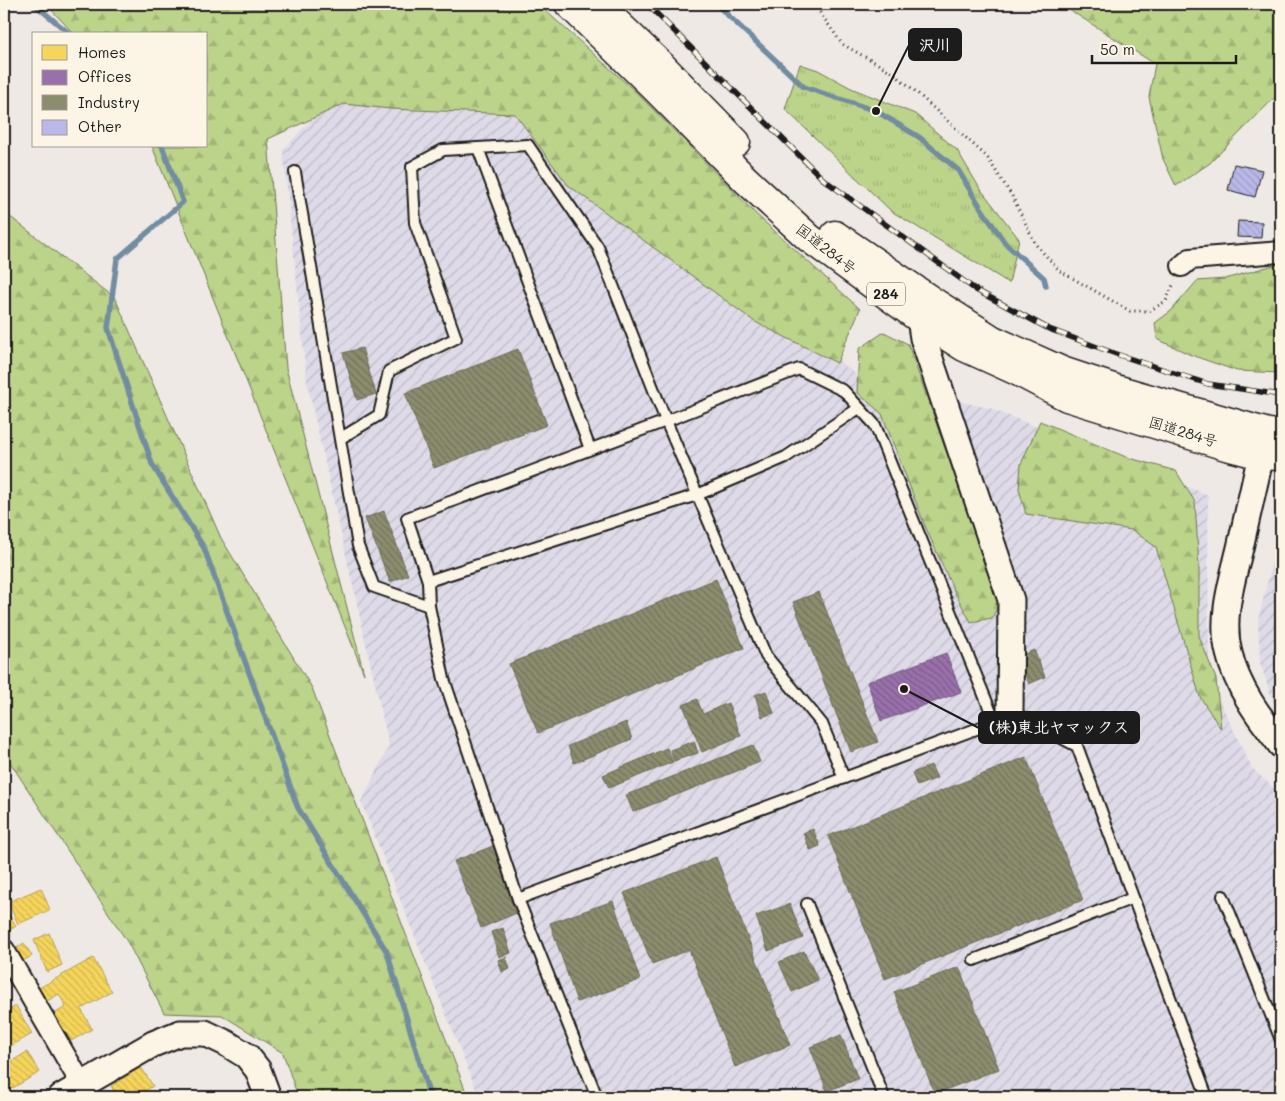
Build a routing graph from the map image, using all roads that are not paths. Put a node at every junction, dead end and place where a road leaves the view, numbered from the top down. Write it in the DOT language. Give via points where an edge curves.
graph roads {
  1 [pos="569,4"];
  2 [pos="597,4"];
  3 [pos="478,148"];
  4 [pos="295,172"];
  5 [pos="1281,252"];
  6 [pos="1182,266"];
  7 [pos="926,310"];
  8 [pos="859,408"];
  9 [pos="666,421"];
  10 [pos="341,438"];
  11 [pos="1273,444"];
  12 [pos="590,449"];
  13 [pos="697,495"];
  14 [pos="428,581"];
  15 [pos="429,606"];
  16 [pos="1002,716"];
  17 [pos="1281,746"];
  18 [pos="844,778"];
  19 [pos="1223,896"];
  20 [pos="1133,898"];
  21 [pos="518,899"];
  22 [pos="808,904"];
  23 [pos="4,950"];
  24 [pos="974,960"];
  25 [pos="1281,1040"];
  26 [pos="77,1093"];
  27 [pos="268,1097"];
  28 [pos="597,1097"];
  29 [pos="884,1097"];
  30 [pos="1207,1097"];
  1 -- 7 [label="highway, 国道284号 / 284" via="809,238"];
  2 -- 7 [label="highway, 国道284号 / 284" via="826,229"];
  3 -- 9 [label="lane" via="528,145 598,247"];
  3 -- 10 [label="lane" via="443,150 412,166 415,223 456,338 389,371 379,415"];
  3 -- 12 [label="lane"];
  4 -- 10 [label="lane"];
  5 -- 6 [label="street" via="1190,259"];
  7 -- 11 [label="highway, 国道284号 / 284" via="964,347 1067,397 1226,446"];
  7 -- 16 [label="street" via="922,338 1011,600"];
  8 -- 9 [label="lane" via="844,391 799,369"];
  8 -- 13 [label="lane" via="786,457"];
  8 -- 16 [label="lane" via="875,425"];
  9 -- 12 [label="lane"];
  9 -- 13 [label="lane"];
  10 -- 15 [label="lane" via="358,546 374,587"];
  11 -- 17 [label="street" via="1230,594 1225,626 1229,654 1242,688"];
  12 -- 14 [label="lane" via="407,518"];
  13 -- 14 [label="lane"];
  13 -- 18 [label="lane" via="766,656 822,724"];
  14 -- 15 [label="lane"];
  15 -- 21 [label="lane" via="444,679"];
  16 -- 18 [label="lane"];
  16 -- 20 [label="lane" via="1077,746"];
  18 -- 21 [label="lane"];
  19 -- 25 [label="lane"];
  20 -- 24 [label="lane"];
  20 -- 30 [label="lane"];
  21 -- 28 [label="lane"];
  22 -- 29 [label="lane"];
  23 -- 26 [label="street"];
  26 -- 27 [label="street" via="153,1044 180,1033 205,1033 247,1056 258,1070"];
}
